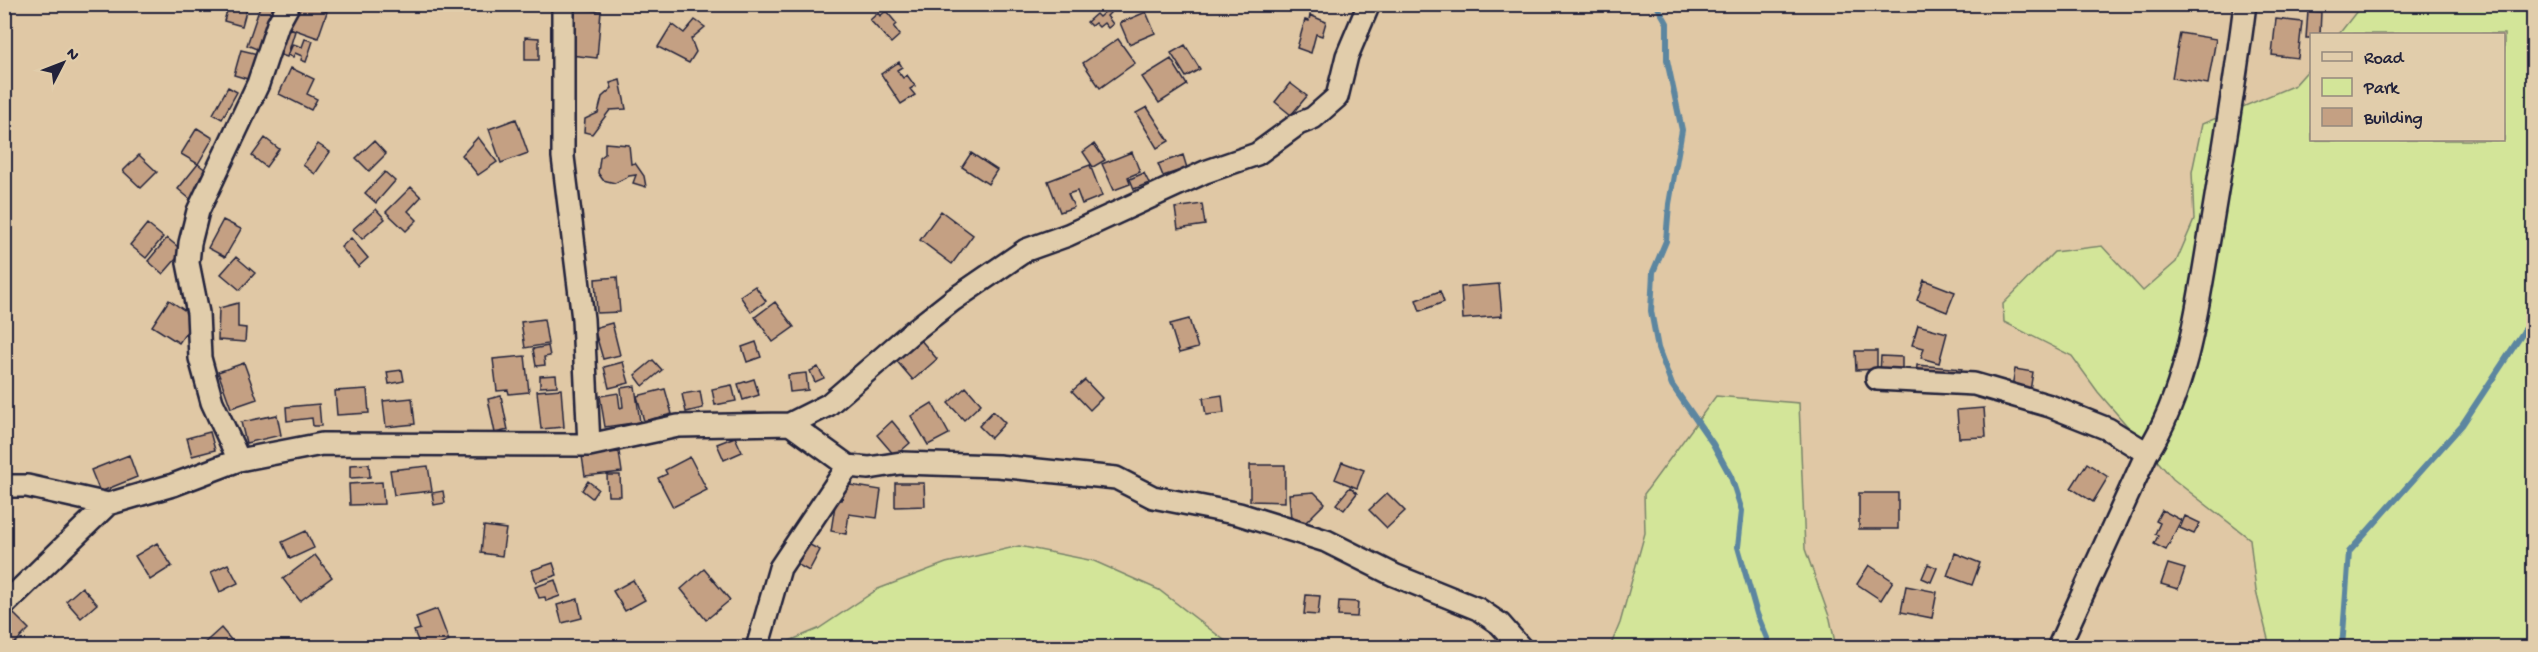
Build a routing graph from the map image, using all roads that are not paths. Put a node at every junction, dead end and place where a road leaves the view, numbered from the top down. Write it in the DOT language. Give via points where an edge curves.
graph roads {
  1 [pos="289,4"];
  2 [pos="563,4"];
  3 [pos="1369,4"];
  4 [pos="2245,4"];
  5 [pos="1877,379"];
  6 [pos="790,424"];
  7 [pos="590,446"];
  8 [pos="2147,453"];
  9 [pos="238,459"];
  10 [pos="848,466"];
  11 [pos="4,486"];
  12 [pos="108,504"];
  13 [pos="4,605"];
  14 [pos="757,648"];
  15 [pos="1521,648"];
  16 [pos="2058,648"];
  1 -- 9 [label="street" via="278,24 258,84 198,210 190,243 188,263 198,313 200,358 212,402"];
  2 -- 7 [label="street" via="563,157 583,319"];
  3 -- 6 [label="street" via="1347,56 1337,97 1313,118 1298,124 1257,154 1205,172 1068,235 1026,250 919,326 828,405"];
  4 -- 8 [label="street" via="2198,306 2176,390"];
  5 -- 8 [label="street" via="1974,384 2050,406 2108,429"];
  6 -- 7 [label="street" via="678,426"];
  6 -- 10 [label="street"];
  7 -- 9 [label="street" via="322,444"];
  8 -- 16 [label="street"];
  9 -- 12 [label="street" via="173,485"];
  10 -- 14 [label="street" via="780,568"];
  10 -- 15 [label="street" via="998,466 1116,478 1153,496 1239,513 1326,541 1394,575 1478,609 1500,624"];
  11 -- 12 [label="street" via="27,486"];
  12 -- 13 [label="street"];
}
